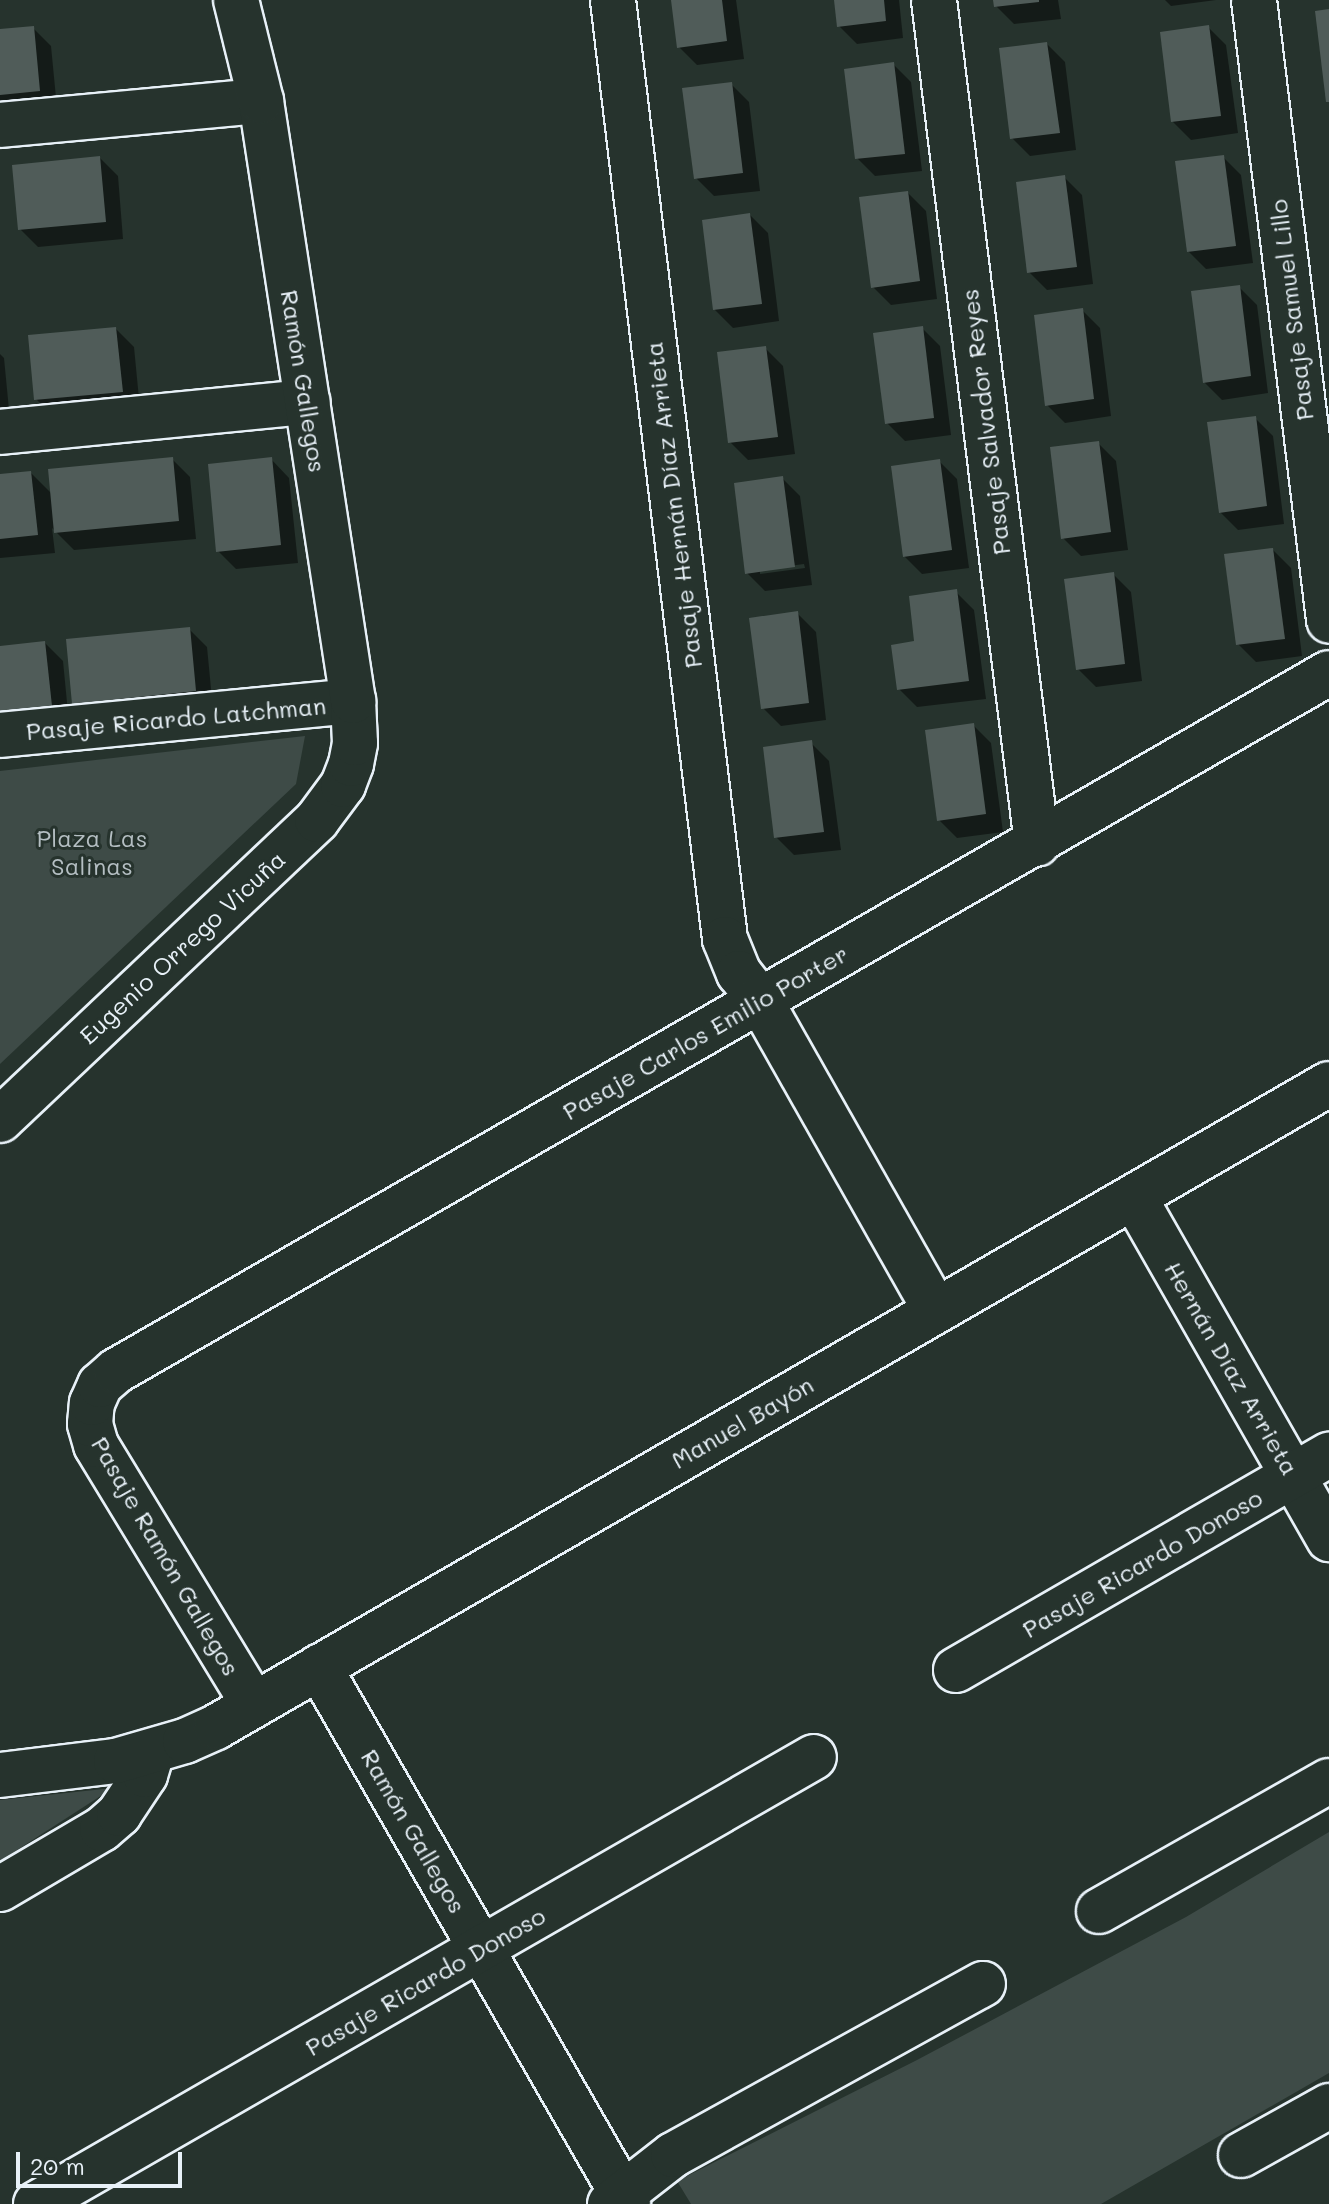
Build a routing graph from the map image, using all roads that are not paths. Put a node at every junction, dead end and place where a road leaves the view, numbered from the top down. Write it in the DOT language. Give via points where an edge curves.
graph roads {
  1 [pos="236,0"];
  2 [pos="613,0"];
  3 [pos="934,0"];
  4 [pos="1254,0"];
  5 [pos="261,101"];
  6 [pos="0,125"];
  7 [pos="308,402"];
  8 [pos="0,432"];
  9 [pos="1329,620"];
  10 [pos="1329,673"];
  11 [pos="353,701"];
  12 [pos="0,735"];
  13 [pos="351,764"];
  14 [pos="1037,844"];
  15 [pos="760,1000"];
  16 [pos="1329,1084"];
  17 [pos="0,1120"];
  18 [pos="1134,1197"];
  19 [pos="936,1311"];
  20 [pos="92,1403"];
  21 [pos="1311,1465"];
  22 [pos="1329,1539"];
  23 [pos="319,1667"];
  24 [pos="956,1670"];
  25 [pos="254,1705"];
  26 [pos="152,1752"];
  27 [pos="814,1757"];
  28 [pos="0,1775"];
  29 [pos="1329,1781"];
  30 [pos="0,1889"];
  31 [pos="1099,1911"];
  32 [pos="481,1949"];
  33 [pos="983,1984"];
  34 [pos="1329,2106"];
  35 [pos="1241,2155"];
  36 [pos="620,2201"];
  37 [pos="36,2204"];
  1 -- 5 [label="street, Ramón Gallegos"];
  2 -- 15 [label="street, Pasaje Hernán Díaz Arrieta" via="725,939 739,973"];
  3 -- 14 [label="street, Pasaje Salvador Reyes"];
  4 -- 9 [label="street, Pasaje Samuel Lillo"];
  5 -- 6 [label="street"];
  5 -- 7 [label="street, Ramón Gallegos"];
  7 -- 8 [label="street"];
  7 -- 11 [label="street, Ramón Gallegos"];
  10 -- 14 [label="street, Pasaje Carlos Emilio Porter"];
  11 -- 12 [label="street, Pasaje Ricardo Latchman"];
  11 -- 13 [label="street, Ramón Gallegos"];
  13 -- 17 [label="street, Eugenio Orrego Vicuña" via="343,785 317,820"];
  14 -- 15 [label="street, Pasaje Carlos Emilio Porter"];
  15 -- 19 [label="street"];
  15 -- 20 [label="street, Pasaje Carlos Emilio Porter" via="116,1371 100,1385"];
  16 -- 18 [label="street, Manuel Bayón"];
  18 -- 19 [label="street, Manuel Bayón"];
  18 -- 21 [label="street, Hernán Díaz Arrieta"];
  19 -- 23 [label="street, Manuel Bayón"];
  20 -- 25 [label="street, Pasaje Ramón Gallegos" via="96,1445"];
  21 -- 22 [label="street, Hernán Díaz Arrieta"];
  21 -- 24 [label="street, Pasaje Ricardo Donoso"];
  23 -- 25 [label="street, Manuel Bayón"];
  23 -- 32 [label="street, Ramón Gallegos"];
  25 -- 26 [label="street, Manuel Bayón" via="216,1727"];
  26 -- 28 [label="street, Manuel Bayón"];
  26 -- 30 [label="street" via="145,1775 119,1814"];
  27 -- 32 [label="street, Pasaje Ricardo Donoso"];
  29 -- 31 [label="street"];
  32 -- 36 [label="street, Ramón Gallegos"];
  32 -- 37 [label="street, Pasaje Ricardo Donoso"];
  33 -- 36 [label="street" via="673,2155"];
  34 -- 35 [label="street"];
}
